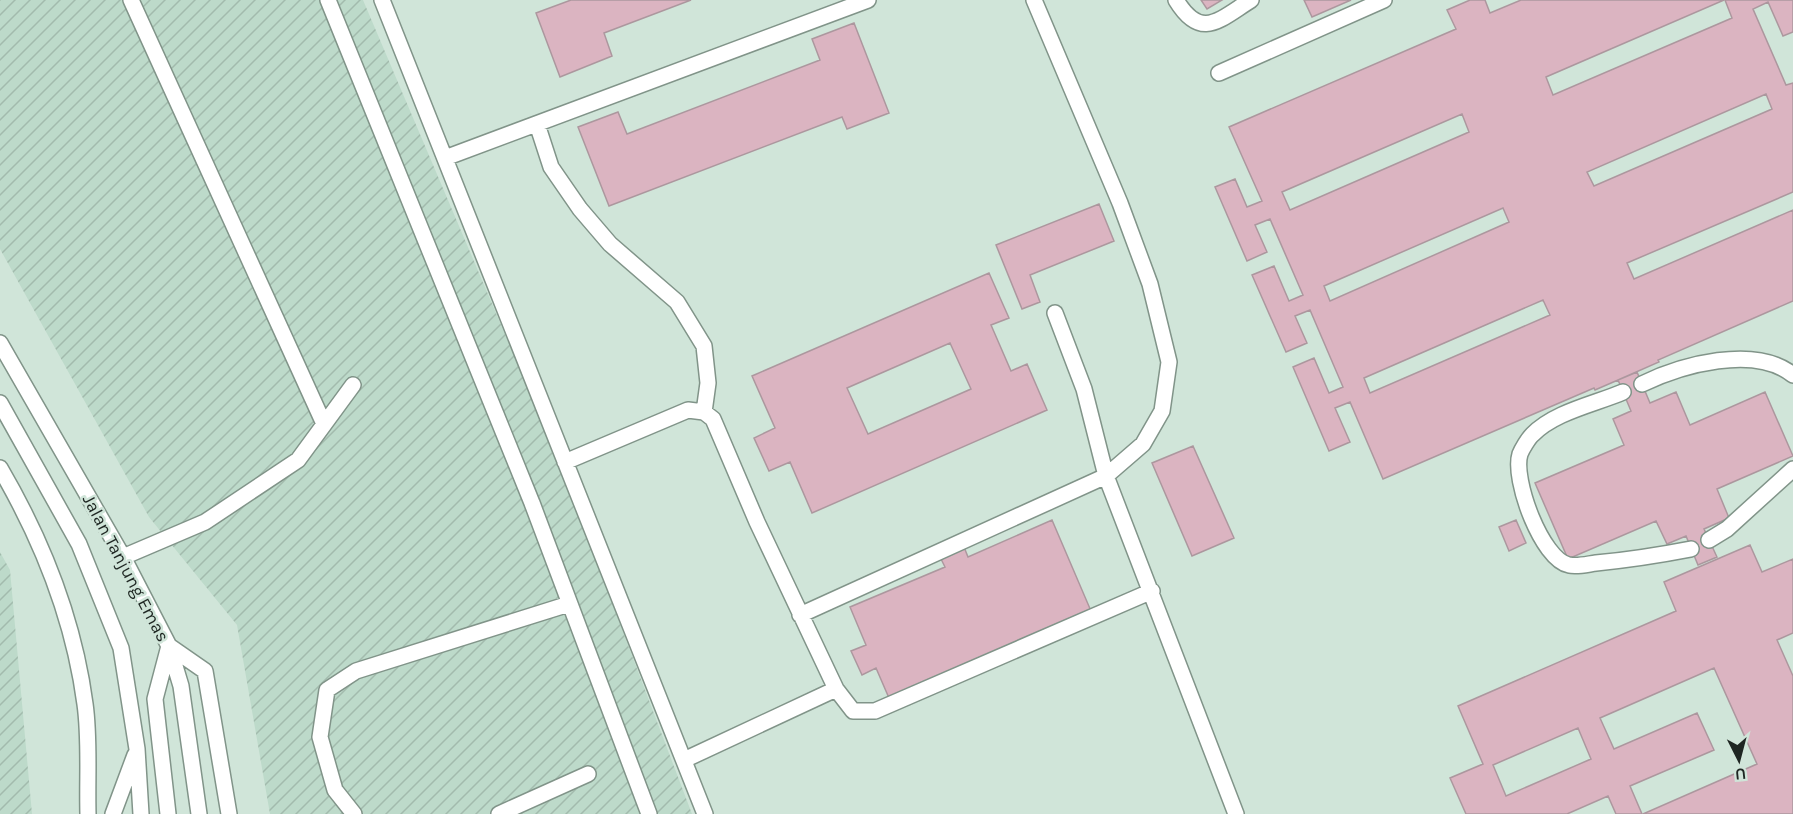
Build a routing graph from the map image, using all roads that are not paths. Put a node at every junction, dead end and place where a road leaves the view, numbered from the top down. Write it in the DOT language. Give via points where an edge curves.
graph roads {
  1 [pos="131,0"];
  2 [pos="328,0"];
  3 [pos="382,0"];
  4 [pos="868,0"];
  5 [pos="1034,0"];
  6 [pos="1176,0"];
  7 [pos="1251,0"];
  8 [pos="1384,0"];
  9 [pos="1219,73"];
  10 [pos="537,124"];
  11 [pos="445,158"];
  12 [pos="1055,313"];
  13 [pos="0,343"];
  14 [pos="1793,375"];
  15 [pos="1642,384"];
  16 [pos="353,385"];
  17 [pos="1623,392"];
  18 [pos="0,403"];
  19 [pos="704,412"];
  20 [pos="324,424"];
  21 [pos="565,462"];
  22 [pos="0,468"];
  23 [pos="1793,469"];
  24 [pos="1106,476"];
  25 [pos="1709,540"];
  26 [pos="1691,549"];
  27 [pos="123,557"];
  28 [pos="1152,591"];
  29 [pos="568,604"];
  30 [pos="800,615"];
  31 [pos="169,646"];
  32 [pos="836,689"];
  33 [pos="137,749"];
  34 [pos="684,760"];
  35 [pos="588,774"];
  36 [pos="88,814"];
  37 [pos="113,814"];
  38 [pos="141,814"];
  39 [pos="168,814"];
  40 [pos="200,814"];
  41 [pos="229,814"];
  42 [pos="354,814"];
  43 [pos="499,814"];
  44 [pos="649,814"];
  45 [pos="705,814"];
  46 [pos="1236,814"];
  1 -- 20 [label="lane"];
  2 -- 29 [label="lane" via="528,492"];
  3 -- 11 [label="lane"];
  4 -- 10 [label="lane"];
  5 -- 24 [label="lane" via="1120,203 1150,284 1169,362 1162,411 1143,444"];
  6 -- 7 [label="lane" via="1186,17 1202,25"];
  8 -- 9 [label="lane"];
  10 -- 11 [label="lane"];
  10 -- 19 [label="lane" via="551,167 580,209 610,244 677,302 704,346 708,383"];
  11 -- 21 [label="lane"];
  12 -- 24 [label="lane" via="1084,389"];
  13 -- 27 [label="lane, Jalan Tanjung Emas"];
  14 -- 15 [label="lane" via="1786,369 1752,359 1692,364"];
  16 -- 20 [label="lane"];
  17 -- 26 [label="lane" via="1556,419 1532,435 1520,455 1520,475 1531,515 1554,558 1569,565 1640,559"];
  18 -- 33 [label="lane, Jalan Tanjung Emas" via="79,544 121,648"];
  19 -- 21 [label="lane" via="688,410"];
  19 -- 30 [label="lane" via="713,419"];
  20 -- 27 [label="lane" via="298,460 205,522"];
  21 -- 34 [label="lane"];
  22 -- 36 [label="lane" via="62,598 86,704"];
  23 -- 25 [label="lane"];
  24 -- 28 [label="lane"];
  24 -- 30 [label="lane"];
  27 -- 31 [label="lane, Jalan Tanjung Emas"];
  28 -- 32 [label="lane" via="875,711 853,711"];
  28 -- 46 [label="lane"];
  29 -- 42 [label="lane" via="356,671 327,690 320,737 335,790"];
  29 -- 44 [label="lane"];
  30 -- 32 [label="lane"];
  31 -- 39 [label="lane, Jalan Tanjung Emas" via="155,699"];
  31 -- 40 [label="lane" via="181,686"];
  31 -- 41 [label="lane" via="205,671"];
  32 -- 34 [label="lane"];
  33 -- 37 [label="lane"];
  33 -- 38 [label="lane, Jalan Tanjung Emas"];
  34 -- 45 [label="lane"];
  35 -- 43 [label="lane"];
}
